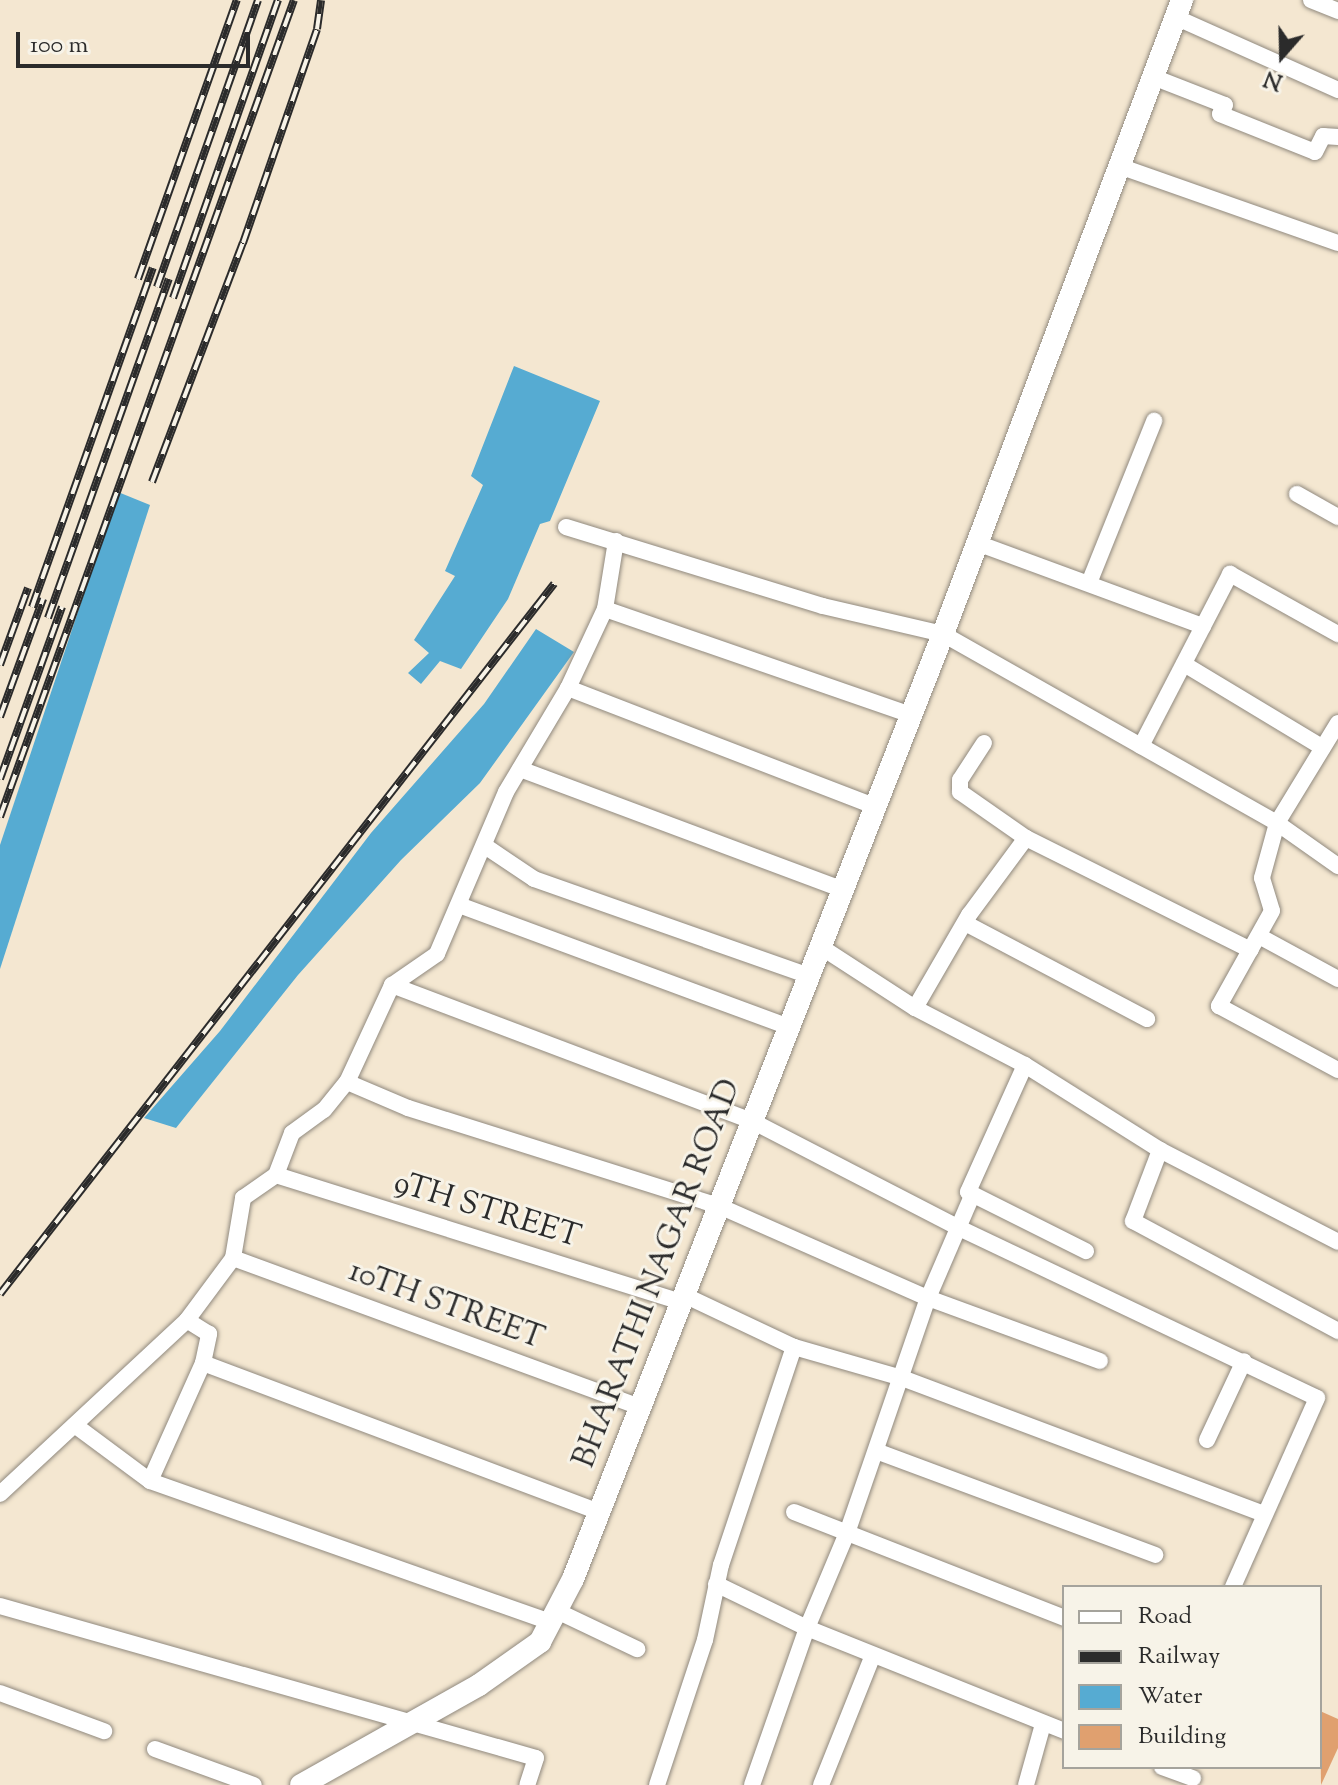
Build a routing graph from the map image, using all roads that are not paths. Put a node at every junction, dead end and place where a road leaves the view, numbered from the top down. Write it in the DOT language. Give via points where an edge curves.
graph roads {
  1 [pos="1311,0"];
  2 [pos="1178,8"];
  3 [pos="1338,11"];
  4 [pos="1153,77"];
  5 [pos="1338,90"];
  6 [pos="1338,137"];
  7 [pos="1119,166"];
  8 [pos="1338,243"];
  9 [pos="1154,421"];
  10 [pos="1297,494"];
  11 [pos="1338,517"];
  12 [pos="566,527"];
  13 [pos="616,541"];
  14 [pos="977,543"];
  15 [pos="1089,583"];
  16 [pos="605,609"];
  17 [pos="1203,626"];
  18 [pos="943,634"];
  19 [pos="1338,634"];
  20 [pos="1184,664"];
  21 [pos="568,688"];
  22 [pos="911,715"];
  23 [pos="1338,723"];
  24 [pos="984,743"];
  25 [pos="1141,746"];
  26 [pos="1323,748"];
  27 [pos="520,769"];
  28 [pos="876,807"];
  29 [pos="1277,823"];
  30 [pos="1026,838"];
  31 [pos="485,846"];
  32 [pos="1338,866"];
  33 [pos="843,890"];
  34 [pos="459,905"];
  35 [pos="965,923"];
  36 [pos="1255,943"];
  37 [pos="821,947"];
  38 [pos="809,976"];
  39 [pos="1338,979"];
  40 [pos="392,985"];
  41 [pos="915,1008"];
  42 [pos="1147,1019"];
  43 [pos="789,1027"];
  44 [pos="1025,1065"];
  45 [pos="1338,1070"];
  46 [pos="347,1082"];
  47 [pos="752,1121"];
  48 [pos="1160,1150"];
  49 [pos="276,1175"];
  50 [pos="972,1196"];
  51 [pos="719,1206"];
  52 [pos="959,1228"];
  53 [pos="1338,1242"];
  54 [pos="1086,1251"];
  55 [pos="233,1258"];
  56 [pos="928,1298"];
  57 [pos="683,1299"];
  58 [pos="187,1320"];
  59 [pos="1338,1331"];
  60 [pos="794,1347"];
  61 [pos="1100,1361"];
  62 [pos="1244,1361"];
  63 [pos="203,1363"];
  64 [pos="902,1378"];
  65 [pos="641,1407"];
  66 [pos="76,1426"];
  67 [pos="1207,1440"];
  68 [pos="876,1451"];
  69 [pos="150,1481"];
  70 [pos="0,1494"];
  71 [pos="600,1512"];
  72 [pos="794,1512"];
  73 [pos="1263,1514"];
  74 [pos="847,1533"];
  75 [pos="1155,1555"];
  76 [pos="716,1584"];
  77 [pos="1234,1585"];
  78 [pos="1,1609"];
  79 [pos="553,1616"];
  80 [pos="1062,1617"];
  81 [pos="807,1628"];
  82 [pos="637,1649"];
  83 [pos="873,1655"];
  84 [pos="0,1693"];
  85 [pos="418,1720"];
  86 [pos="1043,1724"];
  87 [pos="1062,1730"];
  88 [pos="104,1731"];
  89 [pos="155,1749"];
  90 [pos="1168,1769"];
  91 [pos="1193,1778"];
  92 [pos="254,1785"];
  93 [pos="301,1785"];
  94 [pos="527,1785"];
  95 [pos="657,1785"];
  96 [pos="752,1785"];
  97 [pos="821,1785"];
  98 [pos="1026,1785"];
  1 -- 3 [label="street"];
  2 -- 4 [label="main road, BHARATHI NAGAR ROAD"];
  2 -- 5 [label="street"];
  4 -- 6 [label="street" via="1225,105 1220,114 1315,152 1323,136"];
  4 -- 7 [label="main road, BHARATHI NAGAR ROAD"];
  7 -- 8 [label="street"];
  7 -- 14 [label="main road, BHARATHI NAGAR ROAD"];
  9 -- 15 [label="street"];
  10 -- 11 [label="street"];
  12 -- 13 [label="street"];
  13 -- 16 [label="street"];
  13 -- 18 [label="street" via="823,606"];
  14 -- 15 [label="street"];
  14 -- 18 [label="main road, BHARATHI NAGAR ROAD"];
  15 -- 17 [label="street"];
  16 -- 21 [label="street"];
  16 -- 22 [label="street"];
  17 -- 19 [label="street" via="1230,574"];
  17 -- 20 [label="street"];
  18 -- 22 [label="main road, BHARATHI NAGAR ROAD"];
  18 -- 25 [label="street"];
  20 -- 25 [label="street"];
  20 -- 26 [label="street"];
  21 -- 27 [label="street"];
  21 -- 28 [label="street"];
  22 -- 28 [label="main road, BHARATHI NAGAR ROAD"];
  23 -- 26 [label="street"];
  24 -- 30 [label="street" via="960,780 960,792"];
  25 -- 29 [label="street"];
  26 -- 29 [label="street"];
  27 -- 31 [label="street"];
  27 -- 33 [label="street"];
  28 -- 33 [label="main road, BHARATHI NAGAR ROAD"];
  29 -- 32 [label="street"];
  29 -- 36 [label="street" via="1262,878 1272,911"];
  30 -- 35 [label="street"];
  30 -- 36 [label="street"];
  31 -- 34 [label="street"];
  31 -- 38 [label="street" via="534,879"];
  33 -- 37 [label="main road, BHARATHI NAGAR ROAD"];
  34 -- 40 [label="street" via="437,954"];
  34 -- 43 [label="street"];
  35 -- 41 [label="street"];
  35 -- 42 [label="street"];
  36 -- 39 [label="street"];
  36 -- 45 [label="street" via="1219,1006"];
  37 -- 38 [label="main road, BHARATHI NAGAR ROAD"];
  37 -- 41 [label="street"];
  38 -- 43 [label="main road, BHARATHI NAGAR ROAD"];
  40 -- 46 [label="street"];
  40 -- 47 [label="street"];
  41 -- 44 [label="street"];
  43 -- 47 [label="main road, BHARATHI NAGAR ROAD"];
  44 -- 48 [label="street"];
  44 -- 50 [label="street" via="969,1186"];
  46 -- 49 [label="street" via="324,1110 292,1133"];
  46 -- 51 [label="street" via="423,1113"];
  47 -- 51 [label="main road, BHARATHI NAGAR ROAD"];
  47 -- 52 [label="street"];
  48 -- 53 [label="street"];
  48 -- 59 [label="street" via="1133,1221"];
  49 -- 55 [label="street" via="243,1198"];
  49 -- 57 [label="street, 9TH STREET"];
  50 -- 52 [label="street"];
  50 -- 54 [label="street"];
  51 -- 56 [label="street"];
  51 -- 57 [label="main road, BHARATHI NAGAR ROAD"];
  52 -- 56 [label="street"];
  52 -- 62 [label="street"];
  55 -- 58 [label="street"];
  55 -- 65 [label="street, 10TH STREET"];
  56 -- 61 [label="street"];
  56 -- 64 [label="street"];
  57 -- 60 [label="street, 9TH STREET"];
  57 -- 65 [label="main road, BHARATHI NAGAR ROAD"];
  58 -- 63 [label="street" via="209,1334"];
  58 -- 66 [label="street"];
  60 -- 64 [label="street, 9TH STREET"];
  60 -- 76 [label="street"];
  62 -- 67 [label="street"];
  62 -- 73 [label="street" via="1317,1398"];
  63 -- 69 [label="street"];
  63 -- 71 [label="street"];
  64 -- 68 [label="street"];
  64 -- 73 [label="street, 9TH STREET"];
  65 -- 71 [label="main road, BHARATHI NAGAR ROAD"];
  66 -- 69 [label="street"];
  66 -- 70 [label="street"];
  68 -- 74 [label="street"];
  68 -- 75 [label="street"];
  69 -- 79 [label="street"];
  71 -- 79 [label="main road, BHARATHI NAGAR ROAD"];
  72 -- 74 [label="street"];
  73 -- 77 [label="street"];
  74 -- 80 [label="street"];
  74 -- 81 [label="street"];
  76 -- 81 [label="street"];
  76 -- 95 [label="street" via="705,1640"];
  78 -- 85 [label="street"];
  79 -- 82 [label="street"];
  79 -- 85 [label="main road, BHARATHI NAGAR ROAD" via="540,1642"];
  81 -- 83 [label="street"];
  81 -- 96 [label="street"];
  83 -- 86 [label="street"];
  83 -- 97 [label="street"];
  84 -- 88 [label="street"];
  85 -- 93 [label="main road, BHARATHI NAGAR ROAD"];
  85 -- 94 [label="street" via="536,1758"];
  86 -- 87 [label="street"];
  86 -- 98 [label="street"];
  89 -- 92 [label="street"];
  90 -- 91 [label="street"];
}
